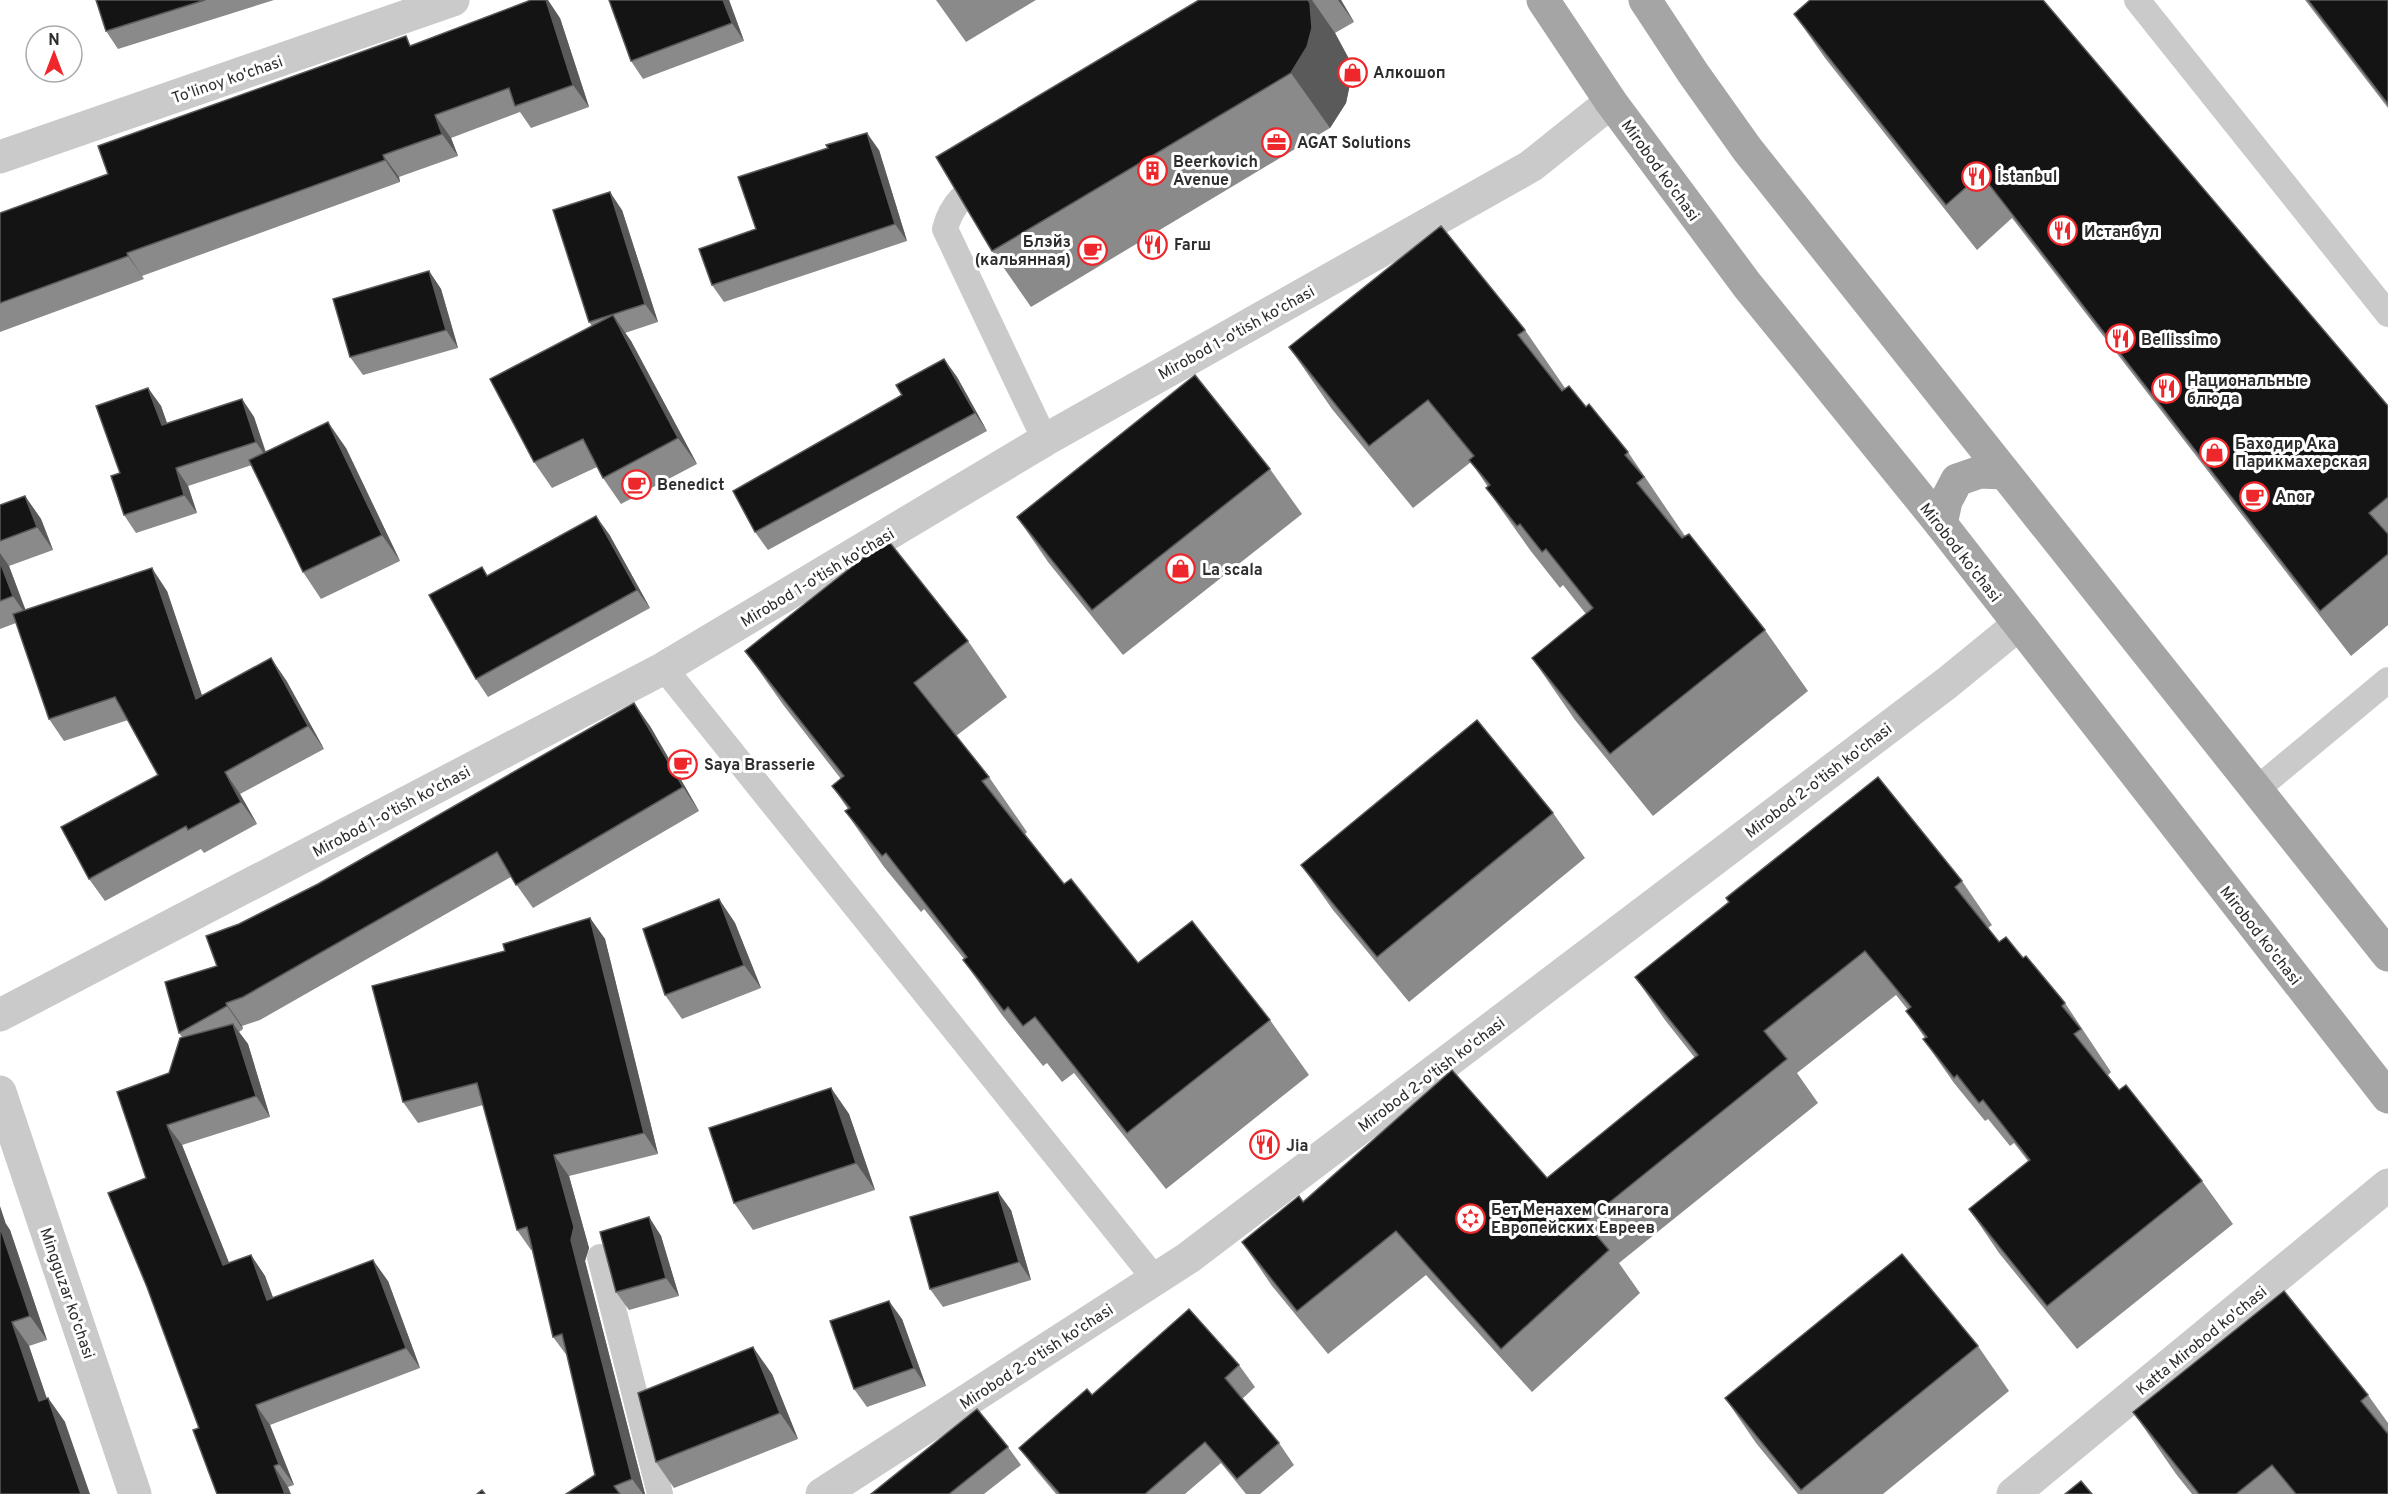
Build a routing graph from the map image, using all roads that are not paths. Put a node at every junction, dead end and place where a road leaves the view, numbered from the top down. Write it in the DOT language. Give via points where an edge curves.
graph roads {
  1 [pos="453,0"];
  2 [pos="1543,0"];
  3 [pos="1645,0"];
  4 [pos="2137,0"];
  5 [pos="1611,102"];
  6 [pos="0,157"];
  7 [pos="1004,169"];
  8 [pos="2388,314"];
  9 [pos="1045,440"];
  10 [pos="2004,473"];
  11 [pos="1941,524"];
  12 [pos="2018,625"];
  13 [pos="664,668"];
  14 [pos="2388,680"];
  15 [pos="2257,789"];
  16 [pos="2388,955"];
  17 [pos="0,1015"];
  18 [pos="0,1092"];
  19 [pos="2388,1097"];
  20 [pos="2388,1185"];
  21 [pos="600,1257"];
  22 [pos="1155,1279"];
  23 [pos="135,1494"];
  24 [pos="660,1494"];
  25 [pos="822,1494"];
  26 [pos="2013,1494"];
  1 -- 6 [label="street, To'linoy ko'chasi"];
  2 -- 5 [label="main road, Mirobod ko'chasi"];
  3 -- 10 [label="main road" via="1747,149"];
  4 -- 8 [label="lane"];
  5 -- 9 [label="street, Mirobod 1-o'tish ko'chasi" via="1531,166"];
  5 -- 11 [label="main road, Mirobod ko'chasi" via="1747,285"];
  7 -- 9 [label="lane" via="964,195 949,214 945,229"];
  9 -- 13 [label="street, Mirobod 1-o'tish ko'chasi"];
  10 -- 11 [label="main road" via="1980,472 1957,480 1946,501"];
  10 -- 15 [label="main road"];
  11 -- 12 [label="main road, Mirobod ko'chasi"];
  12 -- 19 [label="main road, Mirobod ko'chasi"];
  12 -- 22 [label="street, Mirobod 2-o'tish ko'chasi" via="1947,683 1188,1258"];
  13 -- 17 [label="street, Mirobod 1-o'tish ko'chasi"];
  13 -- 22 [label="lane"];
  14 -- 15 [label="lane"];
  15 -- 16 [label="main road"];
  18 -- 23 [label="street, Mingguzar ko'chasi"];
  20 -- 26 [label="street, Katta Mirobod ko'chasi"];
  21 -- 24 [label="lane"];
  22 -- 25 [label="street, Mirobod 2-o'tish ko'chasi"];
}
